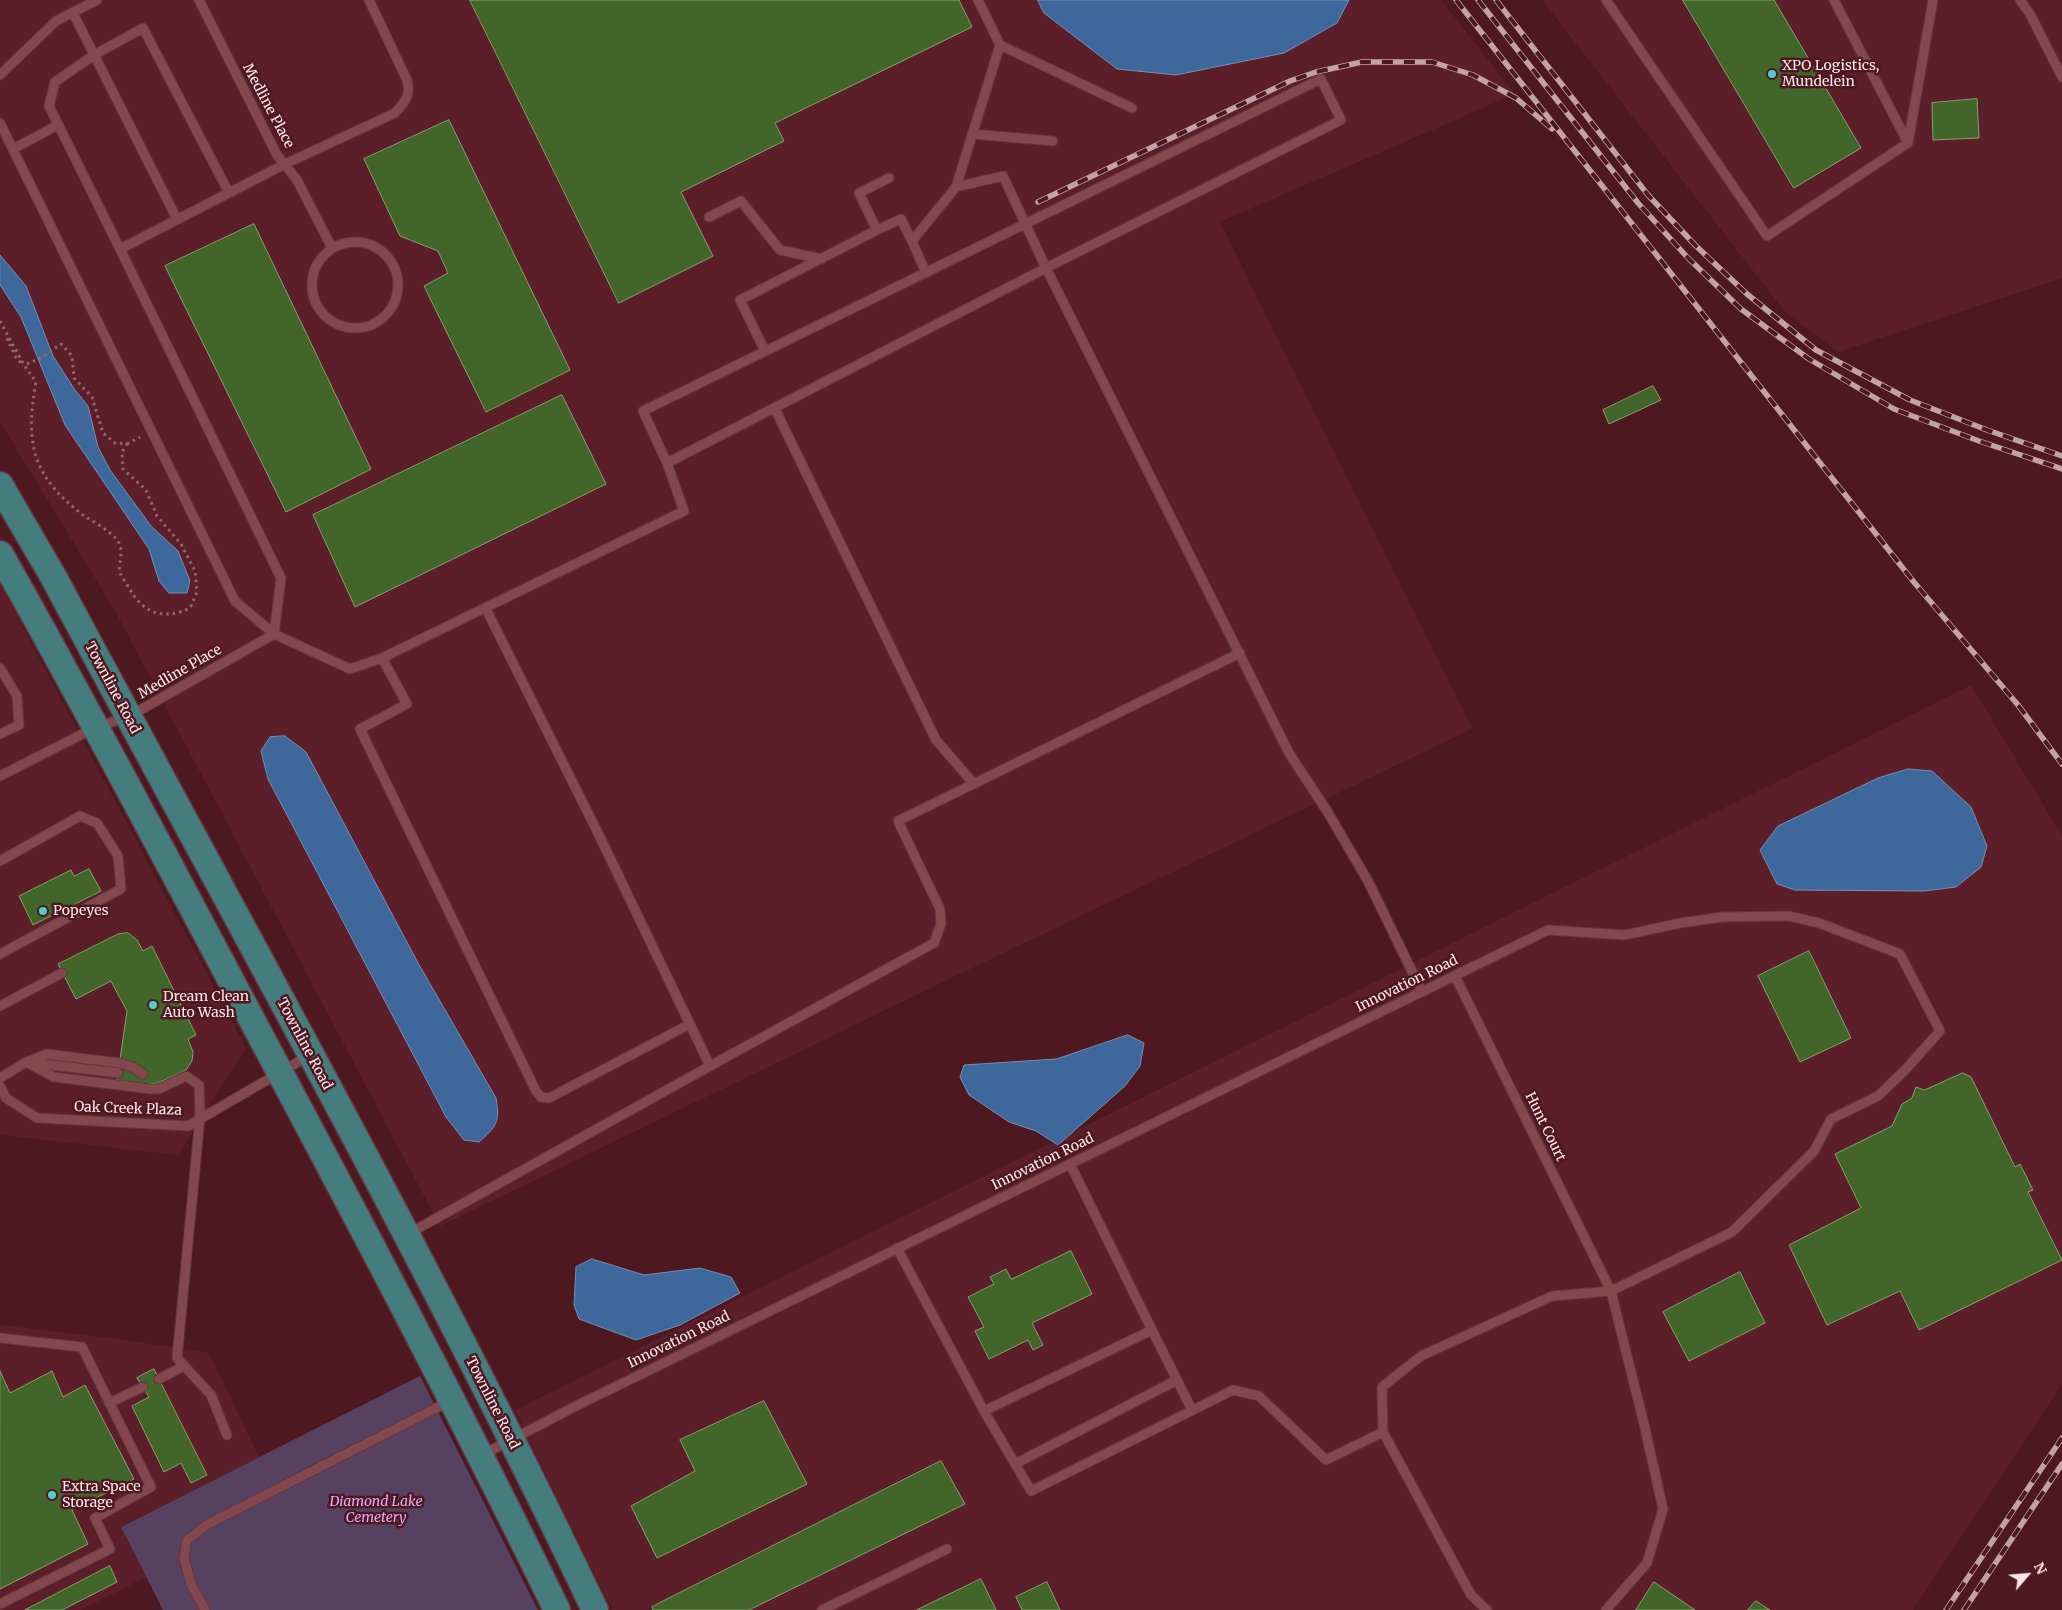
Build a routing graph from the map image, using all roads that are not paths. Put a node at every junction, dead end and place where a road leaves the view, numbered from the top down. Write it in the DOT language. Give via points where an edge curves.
graph roads {
  1 [pos="98,0"];
  2 [pos="198,0"];
  3 [pos="369,0"];
  4 [pos="978,0"];
  5 [pos="1606,0"];
  6 [pos="1834,0"];
  7 [pos="1933,0"];
  8 [pos="2020,0"];
  9 [pos="73,12"];
  10 [pos="1000,45"];
  11 [pos="94,55"];
  12 [pos="0,75"];
  13 [pos="2062,77"];
  14 [pos="1132,108"];
  15 [pos="0,123"];
  16 [pos="58,125"];
  17 [pos="972,134"];
  18 [pos="1053,142"];
  19 [pos="1908,144"];
  20 [pos="13,149"];
  21 [pos="285,164"];
  22 [pos="889,178"];
  23 [pos="956,187"];
  24 [pos="229,192"];
  25 [pos="709,217"];
  26 [pos="177,219"];
  27 [pos="1025,224"];
  28 [pos="877,230"];
  29 [pos="912,241"];
  30 [pos="332,248"];
  31 [pos="120,249"];
  32 [pos="822,258"];
  33 [pos="1046,268"];
  34 [pos="926,272"];
  35 [pos="765,351"];
  36 [pos="775,409"];
  37 [pos="667,463"];
  38 [pos="0,485"];
  39 [pos="0,554"];
  40 [pos="486,609"];
  41 [pos="274,634"];
  42 [pos="1240,654"];
  43 [pos="382,658"];
  44 [pos="0,668"];
  45 [pos="128,717"];
  46 [pos="96,727"];
  47 [pos="0,734"];
  48 [pos="0,776"];
  49 [pos="974,784"];
  50 [pos="0,861"];
  51 [pos="0,954"];
  52 [pos="62,973"];
  53 [pos="1455,976"];
  54 [pos="1422,992"];
  55 [pos="0,1006"];
  56 [pos="690,1024"];
  57 [pos="310,1054"];
  58 [pos="26,1062"];
  59 [pos="710,1066"];
  60 [pos="280,1072"];
  61 [pos="118,1073"];
  62 [pos="143,1074"];
  63 [pos="0,1078"];
  64 [pos="0,1086"];
  65 [pos="200,1117"];
  66 [pos="1070,1164"];
  67 [pos="406,1236"];
  68 [pos="898,1248"];
  69 [pos="1611,1291"];
  70 [pos="1152,1330"];
  71 [pos="0,1338"];
  72 [pos="184,1366"];
  73 [pos="159,1379"];
  74 [pos="1177,1380"];
  75 [pos="143,1387"];
  76 [pos="452,1400"];
  77 [pos="110,1403"];
  78 [pos="1192,1410"];
  79 [pos="984,1411"];
  80 [pos="1383,1432"];
  81 [pos="227,1435"];
  82 [pos="511,1440"];
  83 [pos="482,1455"];
  84 [pos="1015,1464"];
  85 [pos="948,1549"];
  86 [pos="0,1604"];
  87 [pos="204,1610"];
  88 [pos="557,1610"];
  89 [pos="596,1610"];
  90 [pos="822,1610"];
  91 [pos="1488,1610"];
  92 [pos="1606,1610"];
  1 -- 9 [label="lane"];
  2 -- 21 [label="lane, Medline Place" via="277,155"];
  3 -- 21 [label="lane" via="407,80 410,91 406,101 395,113"];
  4 -- 10 [label="lane"];
  5 -- 19 [label="lane" via="1767,236"];
  6 -- 19 [label="lane"];
  7 -- 19 [label="lane"];
  8 -- 13 [label="lane"];
  9 -- 11 [label="lane"];
  9 -- 12 [label="lane" via="56,21"];
  10 -- 14 [label="lane"];
  10 -- 17 [label="lane"];
  11 -- 16 [label="lane" via="55,82 49,106"];
  11 -- 24 [label="lane" via="143,28"];
  11 -- 26 [label="lane"];
  15 -- 20 [label="lane"];
  16 -- 20 [label="lane"];
  16 -- 31 [label="lane"];
  17 -- 18 [label="lane"];
  17 -- 23 [label="lane"];
  20 -- 41 [label="lane" via="235,601"];
  21 -- 24 [label="lane"];
  21 -- 30 [label="lane, Medline Place" via="297,180"];
  22 -- 28 [label="lane" via="859,193"];
  23 -- 27 [label="lane" via="1003,176"];
  23 -- 29 [label="lane"];
  24 -- 26 [label="lane"];
  25 -- 32 [label="lane" via="741,201 780,250"];
  26 -- 31 [label="lane"];
  27 -- 33 [label="lane"];
  27 -- 33 [label="lane" via="1321,79 1341,120"];
  27 -- 34 [label="lane"];
  28 -- 29 [label="lane" via="902,218"];
  28 -- 32 [label="lane"];
  29 -- 34 [label="lane"];
  30 -- 30 [label="lane" via="314,270 311,285 321,312 331,321 351,328 372,325 384,318 398,294 394,266 385,254 360,242"];
  31 -- 41 [label="lane" via="281,578"];
  32 -- 35 [label="lane" via="740,300"];
  33 -- 36 [label="lane"];
  33 -- 42 [label="lane"];
  34 -- 35 [label="lane"];
  35 -- 37 [label="lane" via="643,411"];
  36 -- 37 [label="lane"];
  36 -- 49 [label="lane" via="936,740"];
  37 -- 40 [label="lane" via="684,511"];
  38 -- 45 [label="main road, Townline Road"];
  39 -- 46 [label="main road"];
  40 -- 43 [label="lane"];
  40 -- 56 [label="lane"];
  41 -- 43 [label="lane" via="350,669"];
  41 -- 45 [label="lane, Medline Place"];
  42 -- 49 [label="lane"];
  42 -- 54 [label="lane" via="1289,753 1368,881"];
  43 -- 56 [label="lane" via="407,704 360,729 541,1097 549,1098"];
  44 -- 47 [label="lane" via="17,696 19,725"];
  45 -- 46 [label="lane, Medline Place"];
  45 -- 57 [label="main road, Townline Road"];
  46 -- 48 [label="lane, Medline Place"];
  46 -- 60 [label="main road"];
  49 -- 59 [label="lane" via="898,821 941,912 941,924 934,943"];
  50 -- 51 [label="lane" via="80,816 97,823 118,856 121,889"];
  52 -- 55 [label="lane"];
  53 -- 54 [label="lane, Innovation Road"];
  53 -- 69 [label="lane, Hunt Court"];
  53 -- 69 [label="lane, Innovation Road" via="1548,930 1625,935 1722,917 1789,916 1819,923 1900,954 1940,1031 1878,1096 1831,1119 1814,1151 1732,1232"];
  54 -- 66 [label="lane, Innovation Road"];
  56 -- 59 [label="lane"];
  57 -- 60 [label="lane, Oak Creek Plaza"];
  57 -- 67 [label="main road, Townline Road"];
  58 -- 61 [label="lane"];
  58 -- 62 [label="lane" via="47,1054 120,1063"];
  58 -- 63 [label="lane"];
  58 -- 65 [label="lane" via="54,1077 150,1089 159,1089 186,1076 199,1085"];
  59 -- 67 [label="lane"];
  60 -- 65 [label="lane, Oak Creek Plaza"];
  60 -- 76 [label="main road"];
  64 -- 65 [label="lane, Oak Creek Plaza" via="6,1098 37,1118 188,1126"];
  65 -- 72 [label="lane" via="177,1358"];
  66 -- 68 [label="lane, Innovation Road"];
  66 -- 70 [label="lane"];
  67 -- 82 [label="main road, Townline Road"];
  68 -- 79 [label="lane"];
  68 -- 82 [label="lane, Innovation Road"];
  69 -- 80 [label="lane" via="1552,1296 1421,1356 1382,1387"];
  69 -- 92 [label="lane, Hunt Court" via="1663,1509 1647,1563"];
  70 -- 74 [label="lane"];
  70 -- 79 [label="lane"];
  71 -- 77 [label="lane" via="82,1348"];
  72 -- 73 [label="lane"];
  72 -- 81 [label="lane" via="211,1395"];
  74 -- 78 [label="lane"];
  74 -- 84 [label="lane"];
  75 -- 77 [label="lane"];
  76 -- 83 [label="main road"];
  76 -- 87 [label="lane" via="208,1524 187,1540 184,1558 191,1584"];
  77 -- 86 [label="lane" via="151,1487 95,1518 110,1549"];
  78 -- 80 [label="lane" via="1233,1390 1259,1396 1326,1460"];
  78 -- 84 [label="lane" via="1031,1491"];
  79 -- 84 [label="lane"];
  80 -- 91 [label="lane" via="1471,1595"];
  82 -- 83 [label="lane, Innovation Road"];
  82 -- 89 [label="main road, Townline Road"];
  83 -- 88 [label="main road"];
  85 -- 90 [label="lane"];
}
